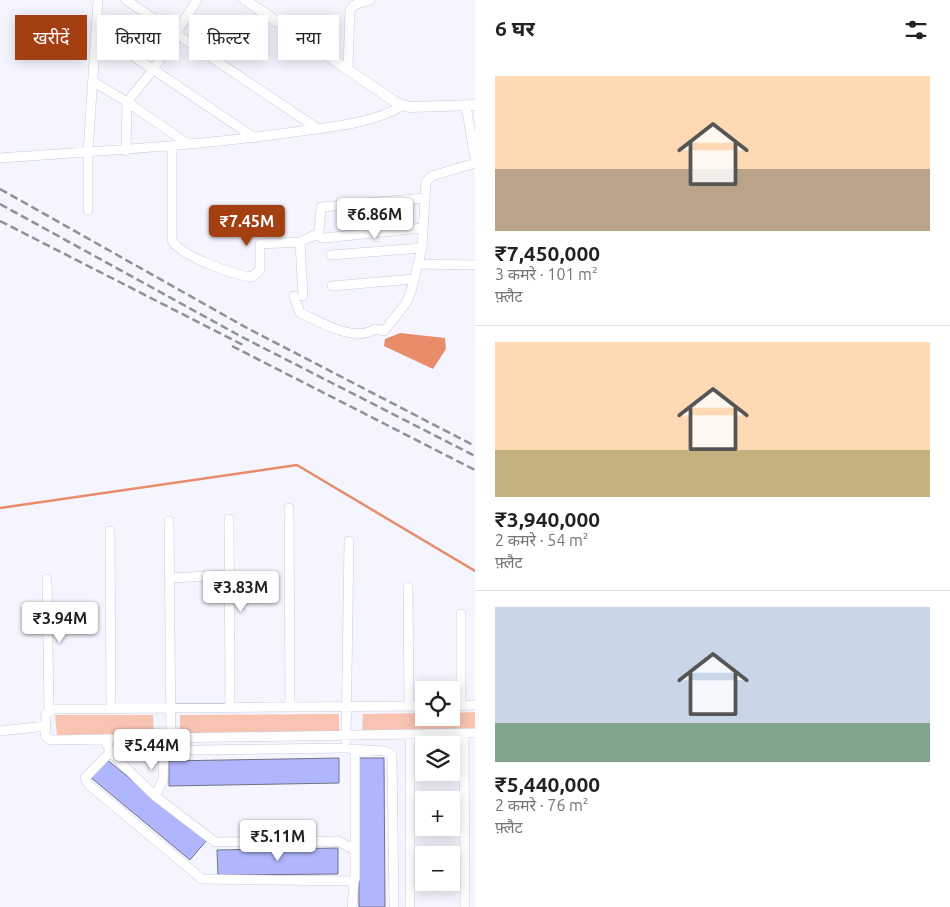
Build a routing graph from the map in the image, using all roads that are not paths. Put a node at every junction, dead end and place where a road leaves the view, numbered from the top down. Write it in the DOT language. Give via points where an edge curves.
graph roads {
  1 [pos="98,0"];
  2 [pos="126,0"];
  3 [pos="196,0"];
  4 [pos="245,0"];
  5 [pos="370,0"];
  6 [pos="148,15"];
  7 [pos="179,29"];
  8 [pos="96,31"];
  9 [pos="179,36"];
  10 [pos="159,60"];
  11 [pos="348,68"];
  12 [pos="153,70"];
  13 [pos="94,82"];
  14 [pos="127,102"];
  15 [pos="404,105"];
  16 [pos="471,106"];
  17 [pos="318,129"];
  18 [pos="255,138"];
  19 [pos="188,144"];
  20 [pos="172,146"];
  21 [pos="126,151"];
  22 [pos="88,152"];
  23 [pos="0,158"];
  24 [pos="475,158"];
  25 [pos="475,163"];
  26 [pos="424,198"];
  27 [pos="88,210"];
  28 [pos="422,228"];
  29 [pos="317,236"];
  30 [pos="300,242"];
  31 [pos="422,248"];
  32 [pos="331,255"];
  33 [pos="418,264"];
  34 [pos="475,265"];
  35 [pos="414,279"];
  36 [pos="332,286"];
  37 [pos="289,508"];
  38 [pos="229,519"];
  39 [pos="169,521"];
  40 [pos="110,531"];
  41 [pos="349,541"];
  42 [pos="229,575"];
  43 [pos="170,578"];
  44 [pos="47,579"];
  45 [pos="408,588"];
  46 [pos="461,614"];
  47 [pos="475,705"];
  48 [pos="290,706"];
  49 [pos="461,706"];
  50 [pos="348,707"];
  51 [pos="408,707"];
  52 [pos="415,707"];
  53 [pos="111,708"];
  54 [pos="230,708"];
  55 [pos="171,709"];
  56 [pos="49,710"];
  57 [pos="46,726"];
  58 [pos="0,731"];
  59 [pos="464,733"];
  60 [pos="475,733"];
  61 [pos="347,735"];
  62 [pos="410,735"];
  63 [pos="171,738"];
  64 [pos="105,739"];
  65 [pos="346,748"];
  66 [pos="164,750"];
  67 [pos="355,750"];
  68 [pos="110,752"];
  69 [pos="155,796"];
  70 [pos="355,850"];
  71 [pos="354,880"];
  72 [pos="352,907"];
  73 [pos="394,907"];
  74 [pos="410,907"];
  75 [pos="464,907"];
  1 -- 8 [label="street"];
  2 -- 6 [label="street"];
  3 -- 7 [label="street"];
  4 -- 11 [label="street"];
  5 -- 11 [label="street" via="354,5 350,10"];
  8 -- 12 [label="street"];
  8 -- 13 [label="street"];
  9 -- 17 [label="street"];
  10 -- 12 [label="street"];
  11 -- 15 [label="street"];
  12 -- 14 [label="street"];
  12 -- 18 [label="street"];
  13 -- 14 [label="street"];
  13 -- 22 [label="street"];
  14 -- 19 [label="street"];
  14 -- 21 [label="street"];
  15 -- 16 [label="street"];
  15 -- 17 [label="street" via="380,117"];
  16 -- 24 [label="street"];
  17 -- 18 [label="street"];
  18 -- 19 [label="street"];
  19 -- 20 [label="street"];
  20 -- 21 [label="street"];
  20 -- 30 [label="street" via="172,240 176,247 212,267 252,277 260,270 260,244"];
  21 -- 22 [label="street"];
  22 -- 23 [label="street"];
  22 -- 27 [label="street"];
  25 -- 26 [label="street" via="429,178"];
  26 -- 28 [label="street"];
  26 -- 29 [label="street" via="321,207"];
  28 -- 29 [label="street" via="324,238"];
  28 -- 31 [label="street"];
  29 -- 30 [label="street"];
  30 -- 35 [label="street" via="300,312 350,334 367,335 375,329 384,330 406,303"];
  31 -- 32 [label="street"];
  31 -- 33 [label="street"];
  33 -- 34 [label="street"];
  33 -- 35 [label="street"];
  35 -- 36 [label="street"];
  37 -- 48 [label="street"];
  38 -- 42 [label="street"];
  39 -- 43 [label="street"];
  40 -- 53 [label="street"];
  41 -- 50 [label="street"];
  42 -- 43 [label="street"];
  42 -- 54 [label="street"];
  43 -- 55 [label="street"];
  44 -- 56 [label="street"];
  45 -- 51 [label="street"];
  46 -- 49 [label="street"];
  47 -- 49 [label="street"];
  48 -- 50 [label="street"];
  48 -- 54 [label="street"];
  50 -- 51 [label="street"];
  50 -- 61 [label="street"];
  51 -- 52 [label="street"];
  53 -- 55 [label="street"];
  53 -- 56 [label="street"];
  54 -- 55 [label="street"];
  55 -- 63 [label="street"];
  56 -- 57 [label="street"];
  57 -- 58 [label="street"];
  57 -- 64 [label="street" via="45,735 50,740"];
  59 -- 60 [label="street"];
  59 -- 62 [label="street"];
  59 -- 75 [label="street"];
  61 -- 62 [label="street"];
  61 -- 63 [label="street"];
  61 -- 65 [label="street"];
  62 -- 74 [label="street"];
  63 -- 64 [label="street"];
  64 -- 68 [label="street"];
  65 -- 66 [label="street"];
  65 -- 67 [label="street"];
  66 -- 68 [label="street"];
  66 -- 69 [label="street" via="163,780"];
  67 -- 70 [label="street"];
  67 -- 73 [label="street" via="385,751 392,755"];
  68 -- 69 [label="street"];
  68 -- 71 [label="street" via="87,775 86,782 196,876 209,880"];
  69 -- 70 [label="street" via="215,842 338,841"];
  70 -- 71 [label="street"];
  71 -- 72 [label="street"];
}
